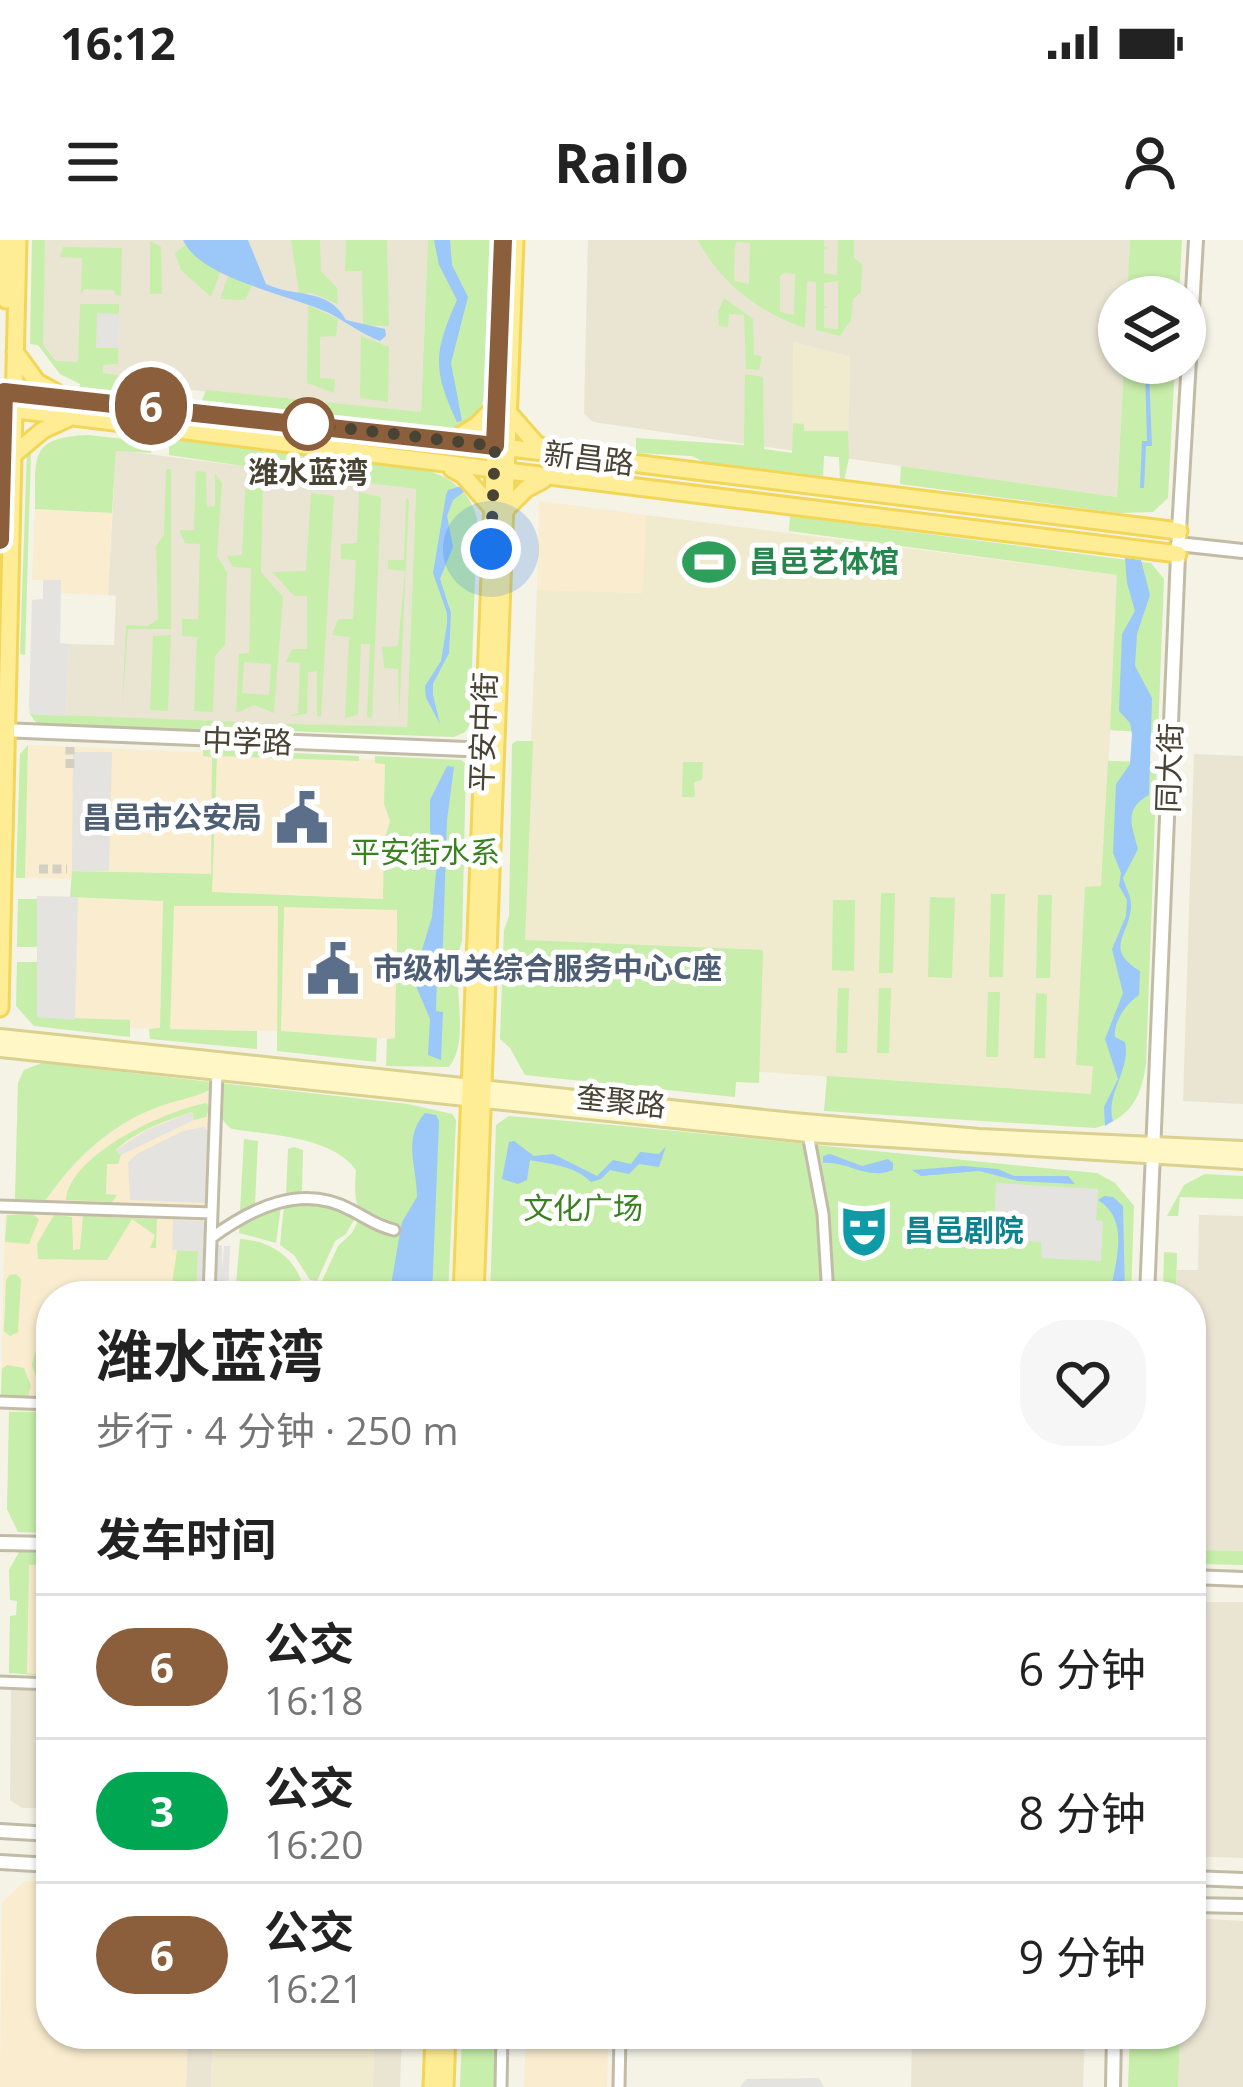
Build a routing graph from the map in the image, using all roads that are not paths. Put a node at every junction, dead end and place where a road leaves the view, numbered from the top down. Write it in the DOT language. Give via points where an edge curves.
graph roads {
  1 [pos="7,240"];
  2 [pos="18,240"];
  3 [pos="503,240"];
  4 [pos="515,240"];
  5 [pos="1196,240"];
  6 [pos="6,354"];
  7 [pos="71,398"];
  8 [pos="6,400"];
  9 [pos="502,409"];
  10 [pos="67,419"];
  11 [pos="452,441"];
  12 [pos="501,447"];
  13 [pos="553,454"];
  14 [pos="5,460"];
  15 [pos="444,465"];
  16 [pos="500,473"];
  17 [pos="548,478"];
  18 [pos="869,494"];
  19 [pos="498,510"];
  20 [pos="867,516"];
  21 [pos="0,543"];
  22 [pos="1178,543"];
  23 [pos="1243,551"];
  24 [pos="3,732"];
  25 [pos="489,750"];
  26 [pos="0,1009"];
  27 [pos="0,1037"];
  28 [pos="0,1049"];
  29 [pos="218,1072"];
  30 [pos="476,1093"];
  31 [pos="808,1135"];
  32 [pos="1154,1150"];
  33 [pos="1243,1150"];
  34 [pos="1243,1161"];
  35 [pos="0,1206"];
  36 [pos="212,1213"];
  37 [pos="394,1230"];
  38 [pos="211,1238"];
  39 [pos="209,1281"];
  40 [pos="463,1281"];
  41 [pos="475,1281"];
  42 [pos="827,1281"];
  43 [pos="1148,1281"];
  44 [pos="0,1402"];
  45 [pos="36,1403"];
  46 [pos="0,1543"];
  47 [pos="36,1544"];
  48 [pos="1206,1578"];
  49 [pos="1243,1579"];
  50 [pos="0,1682"];
  51 [pos="36,1683"];
  52 [pos="0,1831"];
  53 [pos="36,1833"];
  54 [pos="0,1862"];
  55 [pos="36,1864"];
  56 [pos="1206,1879"];
  57 [pos="1243,1880"];
  58 [pos="1206,1905"];
  59 [pos="1243,1906"];
  60 [pos="433,2049"];
  61 [pos="446,2049"];
  62 [pos="502,2049"];
  63 [pos="620,2049"];
  64 [pos="1114,2049"];
  65 [pos="432,2087"];
  66 [pos="445,2087"];
  67 [pos="501,2087"];
  68 [pos="619,2087"];
  69 [pos="1113,2087"];
  1 -- 6 [label="main road"];
  2 -- 6 [label="main road"];
  3 -- 9 [label="main road, 平安中街"];
  4 -- 9 [label="main road, 平安中街"];
  5 -- 22 [label="street, 同大街"];
  6 -- 7 [label="main road" via="47,390"];
  6 -- 8 [label="main road"];
  7 -- 8 [label="main road, 新昌路"];
  7 -- 11 [label="main road, 新昌路"];
  8 -- 10 [label="main road, 新昌路"];
  8 -- 14 [label="main road"];
  9 -- 11 [label="main road"];
  9 -- 12 [label="main road, 平安中街"];
  9 -- 13 [label="main road"];
  10 -- 14 [label="main road"];
  10 -- 15 [label="main road, 新昌路"];
  11 -- 12 [label="main road, 新昌路"];
  12 -- 13 [label="main road, 新昌路"];
  12 -- 16 [label="main road, 平安中街"];
  13 -- 18 [label="main road, 新昌路"];
  14 -- 21 [label="main road"];
  14 -- 24 [label="main road"];
  15 -- 16 [label="main road, 新昌路"];
  15 -- 19 [label="main road"];
  16 -- 17 [label="main road, 新昌路"];
  16 -- 19 [label="main road, 平安中街"];
  17 -- 19 [label="main road"];
  17 -- 20 [label="main road, 新昌路"];
  18 -- 20 [label="main road"];
  18 -- 22 [label="main road, 新昌路"];
  19 -- 25 [label="main road, 平安中街"];
  20 -- 22 [label="main road, 新昌路"];
  22 -- 23 [label="street, 新昌路"];
  22 -- 32 [label="street, 同大街"];
  24 -- 25 [label="street, 中学路" via="70,741"];
  24 -- 26 [label="main road"];
  25 -- 30 [label="main road, 平安中街"];
  27 -- 30 [label="main road, 奎聚路"];
  28 -- 29 [label="main road, 奎聚路"];
  29 -- 30 [label="main road, 奎聚路"];
  29 -- 36 [label="street"];
  30 -- 31 [label="main road, 奎聚路"];
  30 -- 32 [label="main road, 奎聚路"];
  30 -- 40 [label="main road, 平安中街"];
  30 -- 41 [label="main road, 平安中街"];
  31 -- 32 [label="main road, 奎聚路"];
  31 -- 42 [label="street"];
  32 -- 33 [label="main road, 奎聚路"];
  32 -- 34 [label="main road, 奎聚路"];
  32 -- 43 [label="street, 同大街"];
  35 -- 36 [label="street"];
  36 -- 38 [label="street"];
  37 -- 38 [label="street" via="306,1198 260,1208"];
  38 -- 39 [label="street"];
  44 -- 45 [label="street"];
  46 -- 47 [label="street"];
  48 -- 49 [label="street"];
  50 -- 51 [label="street"];
  52 -- 53 [label="street"];
  54 -- 55 [label="street"];
  56 -- 57 [label="street"];
  58 -- 59 [label="street"];
  60 -- 65 [label="main road"];
  61 -- 66 [label="main road"];
  62 -- 67 [label="street"];
  63 -- 68 [label="street"];
  64 -- 69 [label="street"];
}
